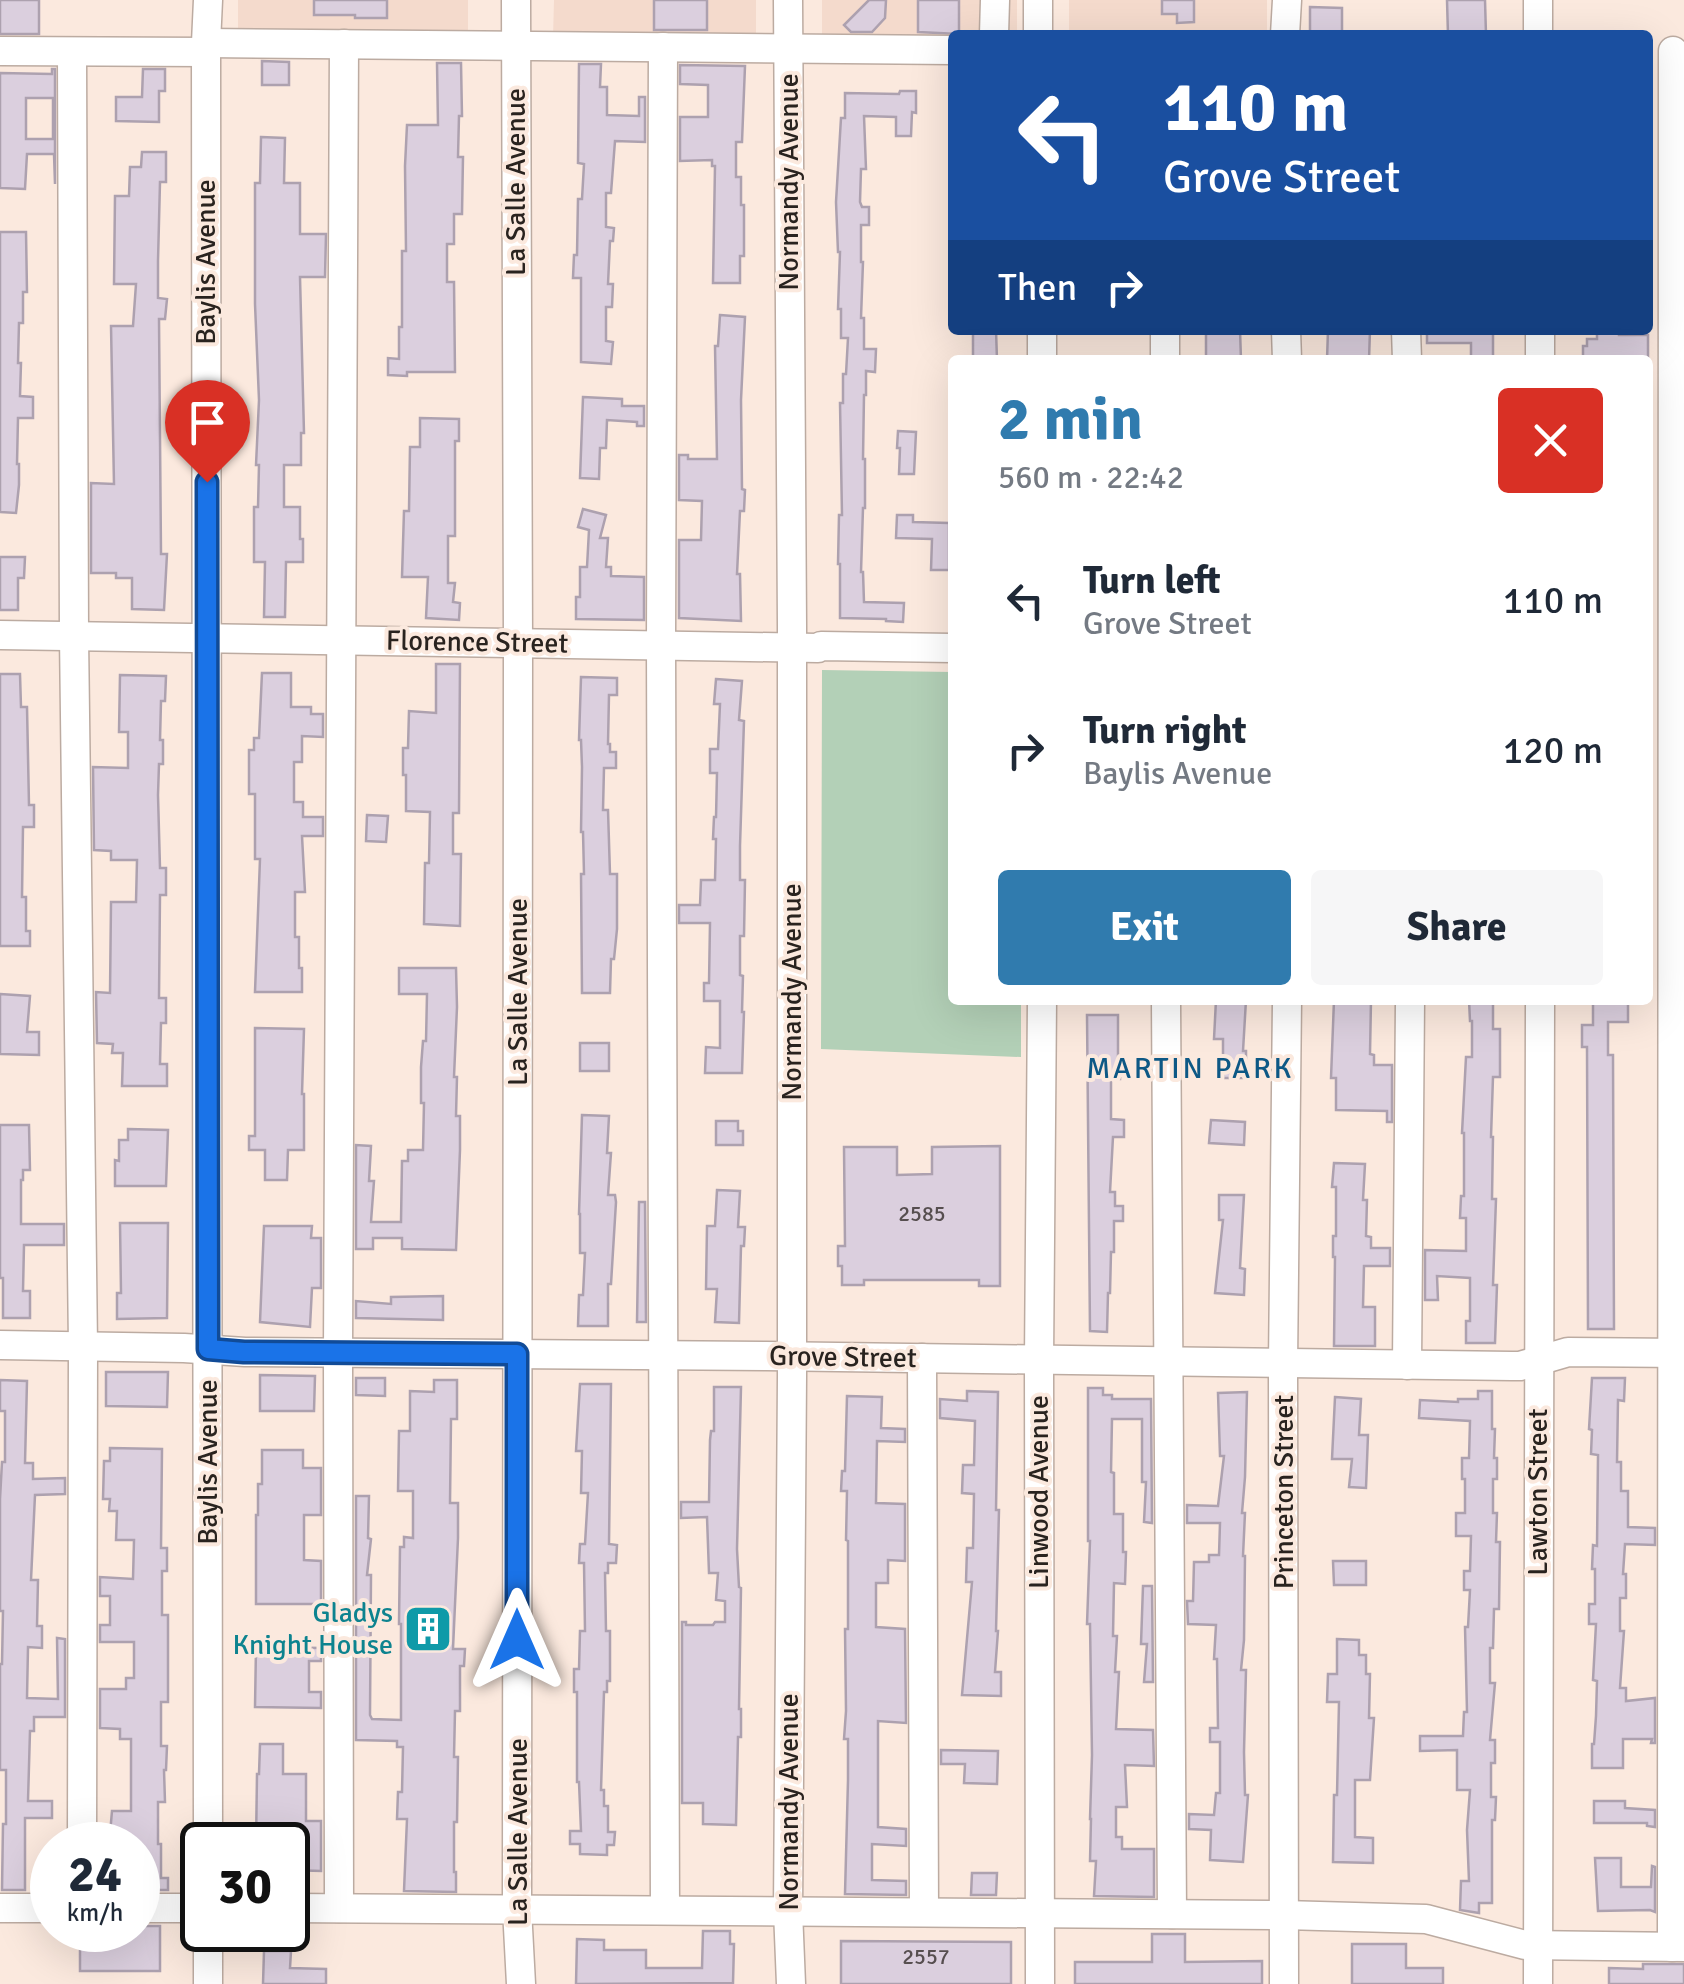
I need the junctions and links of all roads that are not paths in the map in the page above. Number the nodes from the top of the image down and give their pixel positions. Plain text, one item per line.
1 (208, 0) edge
2 (516, 0) edge
3 (788, 0) edge
4 (995, 0) edge
5 (1038, 0) edge
6 (1287, 0) edge
7 (1538, 0) edge
8 (994, 30) edge
9 (1038, 30) edge
10 (1284, 30) edge
11 (1538, 30) edge
12 (344, 44) junction
13 (516, 45) junction
14 (663, 47) junction
15 (206, 48) junction
16 (788, 48) junction
17 (948, 50) edge
18 (0, 51) edge
19 (1668, 51) edge
20 (72, 52) junction
21 (0, 634) edge
22 (74, 636) junction
23 (207, 638) junction
24 (340, 640) junction
25 (518, 643) junction
26 (662, 644) junction
27 (792, 647) junction
28 (948, 648) edge
29 (1668, 655) edge
30 (1042, 1005) edge
31 (1166, 1005) edge
32 (1286, 1005) edge
33 (1410, 1005) edge
34 (1540, 1005) edge
35 (0, 1345) edge
36 (84, 1346) junction
37 (208, 1349) junction
38 (338, 1352) junction
39 (1678, 1353) edge
40 (517, 1354) junction
41 (663, 1355) junction
42 (791, 1357) junction
43 (922, 1358) junction
44 (1039, 1360) junction
45 (1538, 1361) junction
46 (1168, 1362) junction
47 (1284, 1364) junction
48 (1407, 1365) junction
49 (82, 1822) edge
50 (208, 1822) edge
51 (0, 1908) edge
52 (30, 1908) edge
53 (310, 1908) edge
54 (339, 1908) junction
55 (517, 1908) junction
56 (664, 1910) junction
57 (788, 1911) junction
58 (924, 1912) junction
59 (1040, 1913) junction
60 (1172, 1914) junction
61 (1284, 1915) junction
62 (1538, 1945) junction
63 (1678, 1947) edge
64 (208, 1952) edge
65 (208, 1984) edge
66 (521, 1984) edge
67 (791, 1984) edge
68 (1040, 1984) edge
69 (1284, 1984) edge
70 (1538, 1984) edge

1 - 15 street, Baylis Avenue
2 - 13 street, La Salle Avenue
3 - 16 street, Normandy Avenue
4 - 8 street
5 - 9 street
6 - 10 street
7 - 11 street
12 - 13 street
12 - 15 street
12 - 24 street
13 - 14 street
13 - 25 street, La Salle Avenue
14 - 16 street
14 - 26 street
15 - 20 street
15 - 23 street, Baylis Avenue
16 - 17 street
16 - 27 street, Normandy Avenue
18 - 20 street
19 - 29 street
20 - 22 street
21 - 22 street, Florence Street
22 - 23 street, Florence Street
22 - 36 street
23 - 24 street, Florence Street
23 - 37 street, Baylis Avenue
24 - 25 street, Florence Street
24 - 38 street
25 - 26 street, Florence Street
25 - 40 street, La Salle Avenue
26 - 27 street, Florence Street
26 - 41 street
27 - 28 street, Florence Street
27 - 42 street, Normandy Avenue
29 - 39 street
30 - 44 street, Linwood Avenue
31 - 46 street
32 - 47 street, Princeton Street
33 - 48 street
34 - 45 street, Lawton Street
35 - 36 street, Grove Street
36 - 37 street, Grove Street
36 - 49 street
37 - 38 street, Grove Street
37 - 50 street, Baylis Avenue
38 - 40 street, Grove Street
38 - 54 street
39 - 45 street, Grove Street
39 - 63 street
40 - 41 street, Grove Street
40 - 55 street, La Salle Avenue
41 - 42 street, Grove Street
41 - 56 street
42 - 43 street, Grove Street
42 - 57 street, Normandy Avenue
43 - 44 street, Grove Street
43 - 58 street
44 - 46 street, Grove Street
44 - 59 street, Linwood Avenue
45 - 48 street, Grove Street
45 - 62 street, Lawton Street
46 - 47 street, Grove Street
46 - 60 street
47 - 48 street, Grove Street
47 - 61 street, Princeton Street
51 - 52 street
53 - 54 street
54 - 55 street
55 - 56 street
55 - 66 street, La Salle Avenue
56 - 57 street
57 - 58 street
57 - 67 street, Normandy Avenue
58 - 59 street
59 - 60 street
59 - 68 street, Linwood Avenue
60 - 61 street
61 - 62 street
61 - 69 street, Princeton Street
62 - 63 street
62 - 70 street, Lawton Street
64 - 65 street

